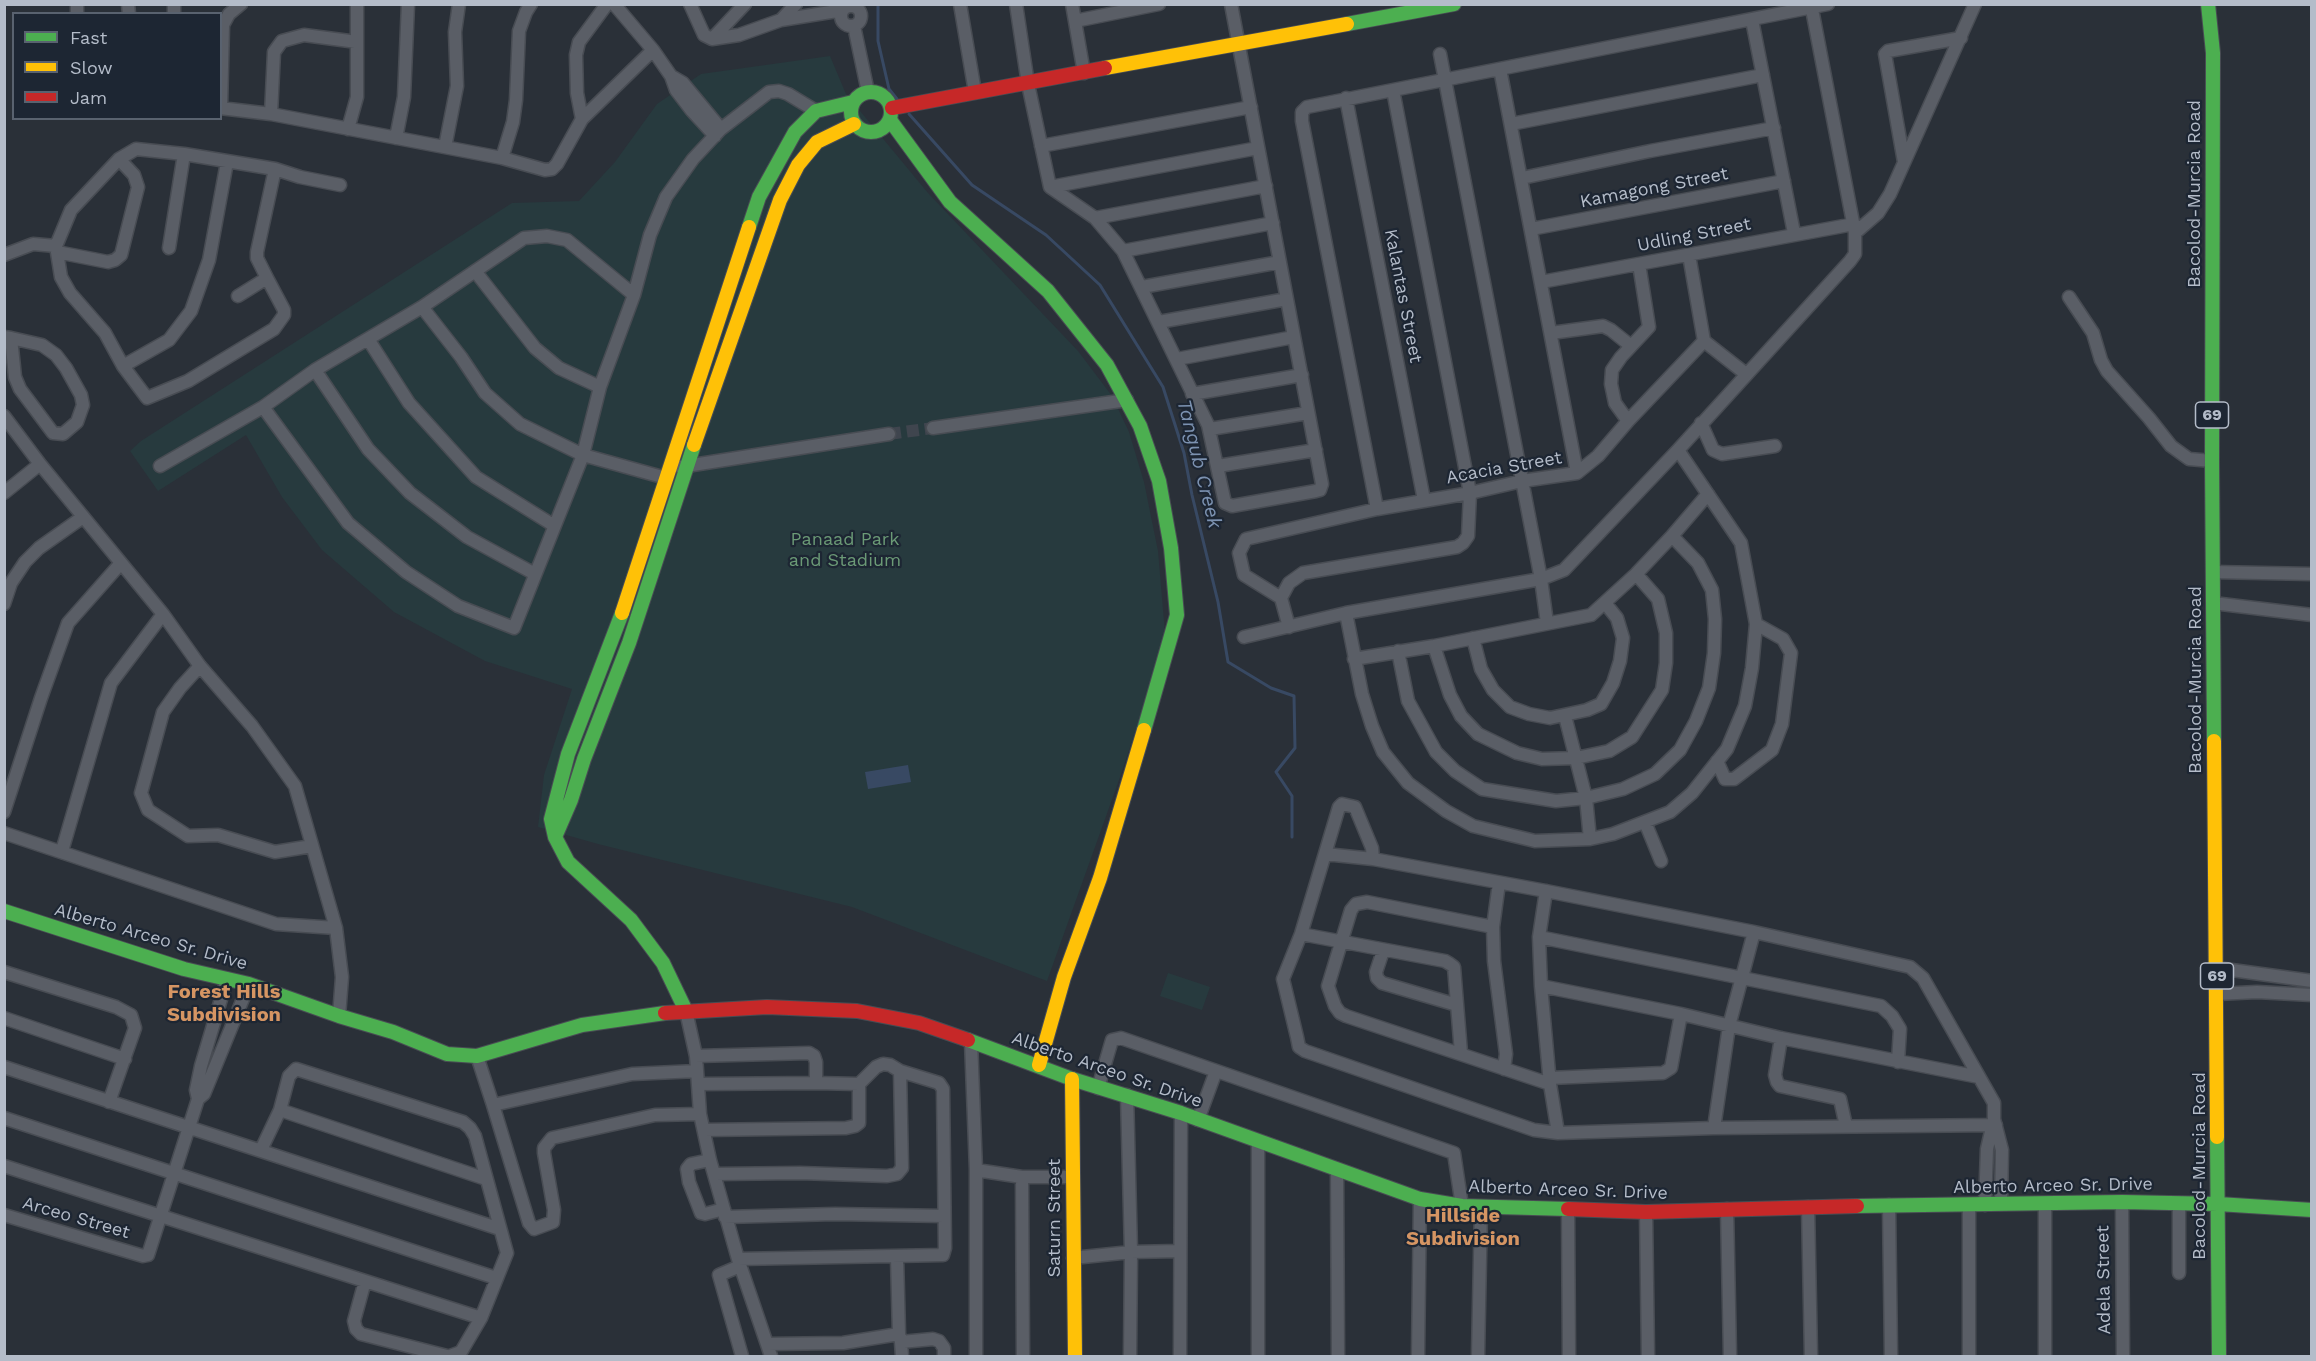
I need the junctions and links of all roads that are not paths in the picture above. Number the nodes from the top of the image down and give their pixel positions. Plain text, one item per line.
1 (242, 4) edge
2 (357, 4) edge
3 (408, 4) edge
4 (459, 4) edge
5 (531, 4) edge
6 (607, 4) edge
7 (614, 4) edge
8 (745, 4) edge
9 (796, 4) edge
10 (960, 4) edge
11 (1016, 4) edge
12 (1072, 4) edge
13 (1159, 4) edge
14 (1231, 4) edge
15 (1454, 4) edge
16 (1828, 4) edge
17 (1975, 4) edge
18 (2208, 4) edge
19 (690, 5) edge
20 (1811, 6) edge
21 (863, 8) edge
22 (843, 10) junction
23 (781, 20) junction
24 (1752, 20) junction
25 (1075, 21) junction
26 (854, 26) junction
27 (1961, 38) junction
28 (712, 39) junction
29 (357, 42) junction
30 (1239, 44) junction
31 (653, 50) junction
32 (1440, 54) dead end
33 (1500, 69) junction
34 (1084, 73) junction
35 (1763, 75) junction
36 (1446, 80) junction
37 (1028, 84) junction
38 (1393, 90) junction
39 (222, 92) edge
40 (868, 92) junction
41 (975, 92) junction
42 (1346, 98) junction
43 (853, 102) junction
44 (1251, 107) junction
45 (222, 108) edge
46 (816, 111) junction
47 (271, 114) junction
48 (891, 114) junction
49 (582, 119) junction
50 (854, 124) junction
51 (1511, 124) junction
52 (1774, 128) junction
53 (348, 129) junction
54 (718, 132) junction
55 (396, 138) junction
56 (1041, 146) junction
57 (444, 147) junction
58 (1258, 148) junction
59 (184, 154) junction
60 (502, 158) junction
61 (119, 159) junction
62 (227, 162) junction
63 (1904, 162) junction
64 (275, 170) junction
65 (1522, 178) junction
66 (1784, 181) junction
67 (340, 185) dead end
68 (1266, 186) junction
69 (1050, 187) junction
70 (1095, 218) junction
71 (1273, 223) junction
72 (1855, 228) junction
73 (1531, 230) junction
74 (1794, 233) junction
75 (169, 248) dead end
76 (57, 249) junction
77 (1123, 251) junction
78 (4, 255) edge
79 (1689, 255) junction
80 (1280, 262) junction
81 (1639, 264) junction
82 (475, 271) junction
83 (267, 278) junction
84 (1541, 282) junction
85 (1142, 287) junction
86 (634, 295) junction
87 (238, 296) dead end
88 (2069, 297) dead end
89 (1287, 299) junction
90 (422, 307) junction
91 (1159, 322) junction
92 (1551, 333) junction
93 (1294, 337) junction
94 (8, 338) edge
95 (368, 339) junction
96 (1704, 341) junction
97 (1631, 346) junction
98 (1177, 359) junction
99 (123, 366) junction
100 (315, 370) junction
101 (1746, 374) junction
102 (1302, 375) junction
103 (600, 387) junction
104 (1192, 394) junction
105 (1127, 400) junction
106 (263, 407) junction
107 (1308, 413) junction
108 (6, 421) edge
109 (1628, 422) junction
110 (1701, 423) junction
111 (933, 428) tunnel mouth
112 (1209, 429) junction
113 (889, 434) tunnel mouth
114 (1775, 446) dead end
115 (1316, 450) junction
116 (1678, 450) junction
117 (583, 455) junction
118 (2212, 460) junction
119 (40, 464) junction
120 (160, 466) dead end
121 (687, 466) junction
122 (1218, 466) junction
123 (668, 473) junction
124 (1577, 473) junction
125 (1522, 481) junction
126 (4, 493) edge
127 (1470, 493) junction
128 (1708, 494) junction
129 (1425, 500) junction
130 (1377, 509) junction
131 (83, 517) junction
132 (554, 525) junction
133 (1672, 536) junction
134 (121, 564) junction
135 (2213, 572) junction
136 (535, 574) junction
137 (1636, 574) junction
138 (2312, 574) edge
139 (1541, 579) junction
140 (1281, 598) junction
141 (1605, 603) junction
142 (2213, 603) junction
143 (4, 604) edge
144 (1346, 613) junction
145 (163, 615) junction
146 (2312, 615) edge
147 (1547, 623) junction
148 (1756, 624) junction
149 (1289, 627) junction
150 (1244, 637) dead end
151 (1473, 638) junction
152 (1434, 646) junction
153 (1398, 651) junction
154 (1354, 659) junction
155 (200, 666) junction
156 (1565, 716) junction
157 (1575, 759) junction
158 (1718, 761) junction
159 (1586, 798) junction
160 (4, 812) edge
161 (1645, 822) junction
162 (4, 833) edge
163 (555, 837) junction
164 (1590, 839) junction
165 (312, 846) junction
166 (62, 851) junction
167 (1325, 854) junction
168 (1373, 859) junction
169 (1661, 861) dead end
170 (1499, 883) junction
171 (1546, 891) junction
172 (4, 911) edge
173 (1493, 927) junction
174 (336, 928) junction
175 (1754, 932) junction
176 (1301, 934) junction
177 (1539, 937) junction
178 (1341, 941) junction
179 (1383, 951) junction
180 (2217, 968) junction
181 (4, 972) edge
182 (2259, 974) junction
183 (1743, 978) junction
184 (227, 979) junction
185 (2312, 981) edge
186 (249, 984) junction
187 (1541, 986) junction
188 (2257, 992) junction
189 (2217, 994) junction
190 (2312, 995) edge
191 (1457, 1005) junction
192 (686, 1011) junction
193 (218, 1013) junction
194 (1681, 1014) junction
195 (339, 1016) junction
196 (4, 1018) edge
197 (235, 1018) junction
198 (1729, 1026) junction
199 (1781, 1038) junction
200 (971, 1041) junction
201 (1461, 1053) junction
202 (477, 1056) junction
203 (696, 1056) junction
204 (125, 1059) junction
205 (1898, 1062) junction
206 (1039, 1065) junction
207 (201, 1066) junction
208 (4, 1067) edge
209 (1504, 1069) junction
210 (214, 1071) junction
211 (697, 1071) junction
212 (900, 1071) junction
213 (1216, 1071) junction
214 (1979, 1077) junction
215 (1072, 1079) junction
216 (1550, 1081) junction
217 (816, 1083) junction
218 (700, 1084) junction
219 (859, 1084) junction
220 (1098, 1088) junction
221 (1127, 1095) junction
222 (198, 1100) junction
223 (109, 1102) junction
224 (493, 1105) junction
225 (280, 1110) junction
226 (1181, 1113) junction
227 (700, 1114) junction
228 (4, 1118) edge
229 (1198, 1120) junction
230 (1994, 1123) junction
231 (1846, 1126) junction
232 (188, 1128) junction
233 (1714, 1128) junction
234 (704, 1130) junction
235 (1558, 1133) junction
236 (1258, 1141) junction
237 (261, 1149) junction
238 (710, 1160) junction
239 (4, 1166) edge
240 (1337, 1169) junction
241 (976, 1170) junction
242 (175, 1174) junction
243 (715, 1174) junction
244 (1022, 1177) junction
245 (1073, 1177) junction
246 (486, 1179) junction
247 (1420, 1199) junction
248 (2122, 1202) junction
249 (2179, 1203) junction
250 (2001, 1204) junction
251 (2044, 1204) junction
252 (2218, 1204) junction
253 (1889, 1205) junction
254 (1969, 1205) junction
255 (1985, 1205) junction
256 (1462, 1206) junction
257 (1481, 1207) junction
258 (1808, 1207) junction
259 (1568, 1209) junction
260 (1727, 1209) junction
261 (2312, 1210) edge
262 (1646, 1212) junction
263 (724, 1213) junction
264 (161, 1214) junction
265 (4, 1215) edge
266 (944, 1216) junction
267 (500, 1229) junction
268 (1179, 1251) junction
269 (1131, 1252) junction
270 (897, 1257) junction
271 (1073, 1258) junction
272 (739, 1263) junction
273 (2179, 1274) dead end
274 (496, 1278) junction
275 (365, 1281) junction
276 (481, 1318) junction
277 (900, 1338) junction
278 (767, 1344) junction
279 (449, 1356) edge
280 (742, 1356) edge
281 (771, 1356) edge
282 (902, 1356) edge
283 (944, 1356) edge
284 (976, 1356) edge
285 (1023, 1356) edge
286 (1075, 1356) edge
287 (1130, 1356) edge
288 (1180, 1356) edge
289 (1258, 1356) edge
290 (1338, 1356) edge
291 (1418, 1356) edge
292 (1478, 1356) edge
293 (1569, 1356) edge
294 (1648, 1356) edge
295 (1730, 1356) edge
296 (1811, 1356) edge
297 (1891, 1356) edge
298 (1969, 1356) edge
299 (2044, 1356) edge
300 (2123, 1356) edge
301 (2219, 1356) edge

1 - 39 street
2 - 29 street
3 - 55 street
4 - 57 street
5 - 60 street
6 - 49 street
7 - 31 street
8 - 28 street
9 - 23 street
10 - 41 street
11 - 37 street
12 - 25 street
13 - 25 street
14 - 30 street
15 - 30 street
16 - 20 street
17 - 27 street
18 - 118 street, Bacolod-Murcia Road / 69
19 - 28 street
20 - 24 street
20 - 72 street
21 - 22 street
21 - 26 street
22 - 23 street
22 - 26 street
23 - 28 street
24 - 33 street
24 - 35 street
25 - 34 street
26 - 40 street
27 - 63 street
27 - 63 street
29 - 47 street
29 - 53 street
30 - 34 street
30 - 44 street
31 - 49 street
31 - 54 street
32 - 36 street
33 - 36 street
33 - 51 street
34 - 37 street
35 - 51 street
35 - 52 street
36 - 38 street
36 - 125 street
37 - 41 street
37 - 56 street
38 - 42 street
38 - 127 street
40 - 43 street
40 - 48 street
41 - 48 street
42 - 129 street, Kalantas Street
42 - 130 street
43 - 46 street
43 - 50 street
44 - 56 street
44 - 58 street
45 - 47 street
46 - 54 street
46 - 123 street
47 - 53 street
48 - 50 street
48 - 105 street
49 - 60 street
50 - 121 street
51 - 65 street
52 - 65 street
52 - 66 street
53 - 55 street
54 - 86 street
55 - 57 street
56 - 69 street
57 - 60 street
58 - 68 street
58 - 69 street
59 - 61 street
59 - 62 street
59 - 75 street
61 - 76 street
61 - 76 street
62 - 64 street
62 - 99 street
63 - 72 street
64 - 67 street
64 - 83 street
65 - 73 street
66 - 73 street, Kamagong Street
66 - 74 street
68 - 70 street
68 - 71 street
69 - 70 street
70 - 77 street
71 - 77 street
71 - 80 street
72 - 74 street, Udling Street
72 - 101 street
73 - 84 street
74 - 79 street, Udling Street
76 - 78 street
76 - 99 street
77 - 85 street
79 - 81 street, Udling Street
79 - 96 street
80 - 85 street
80 - 89 street
81 - 84 street, Udling Street
81 - 97 street
82 - 86 street
82 - 90 street
82 - 103 street
83 - 87 street
83 - 99 street
84 - 92 street
85 - 91 street
86 - 103 street
88 - 118 street
89 - 91 street
89 - 93 street
90 - 95 street
90 - 117 street
91 - 98 street
92 - 97 street
92 - 124 street
93 - 98 street
93 - 102 street
94 - 94 street
95 - 100 street
95 - 132 street
96 - 101 street
96 - 109 street, Acacia Street
97 - 109 street
98 - 104 street
100 - 106 street
100 - 136 street
101 - 110 street
102 - 104 street
102 - 107 street
103 - 117 street
104 - 112 street
105 - 111 street
105 - 206 street
106 - 120 street
106 - 136 street
107 - 112 street
107 - 115 street
108 - 119 street
109 - 124 street, Acacia Street
110 - 114 street
110 - 116 street
112 - 122 street
113 - 121 street
115 - 122 street
115 - 122 street
116 - 128 street
116 - 139 street
117 - 123 street
117 - 132 street
118 - 135 street, Bacolod-Murcia Road / 69
119 - 126 street
119 - 131 street
121 - 123 street
121 - 163 street
123 - 163 street
124 - 125 street, Acacia Street
125 - 127 street, Acacia Street
125 - 139 street
127 - 129 street, Acacia Street
127 - 140 street
128 - 133 street
128 - 148 street
129 - 130 street, Acacia Street
130 - 140 street, Acacia Street
131 - 134 street
131 - 143 street
132 - 136 street
133 - 137 street
133 - 159 street
134 - 145 street
134 - 160 street
135 - 138 street
135 - 142 street, Bacolod-Murcia Road / 69
137 - 141 street
137 - 157 street
139 - 144 street
139 - 147 street
140 - 149 street
141 - 147 street
141 - 156 street
142 - 146 street
142 - 180 street, Bacolod-Murcia Road / 69
144 - 149 street
144 - 154 street
145 - 155 street
145 - 166 street
147 - 151 street
148 - 158 street
148 - 158 street
149 - 150 street
151 - 152 street
151 - 156 street
152 - 153 street
152 - 157 street
153 - 154 street
153 - 159 street
154 - 164 street
155 - 165 street
155 - 165 street
156 - 157 street
157 - 159 street
158 - 161 street
159 - 164 street
161 - 164 street
161 - 169 street
162 - 166 street
163 - 192 street
165 - 174 street
166 - 174 street
167 - 168 street
167 - 168 street
167 - 176 street
168 - 170 street
170 - 171 street
170 - 173 street
171 - 175 street
171 - 177 street
172 - 184 street, Alberto Arceo Sr. Drive
173 - 178 street
173 - 209 street
174 - 195 street
175 - 183 street
175 - 214 street
176 - 178 street
176 - 235 street
177 - 183 street
177 - 187 street
178 - 179 street
178 - 201 street
179 - 191 street
179 - 191 street
180 - 182 street
180 - 189 street, Bacolod-Murcia Road / 69
181 - 204 street
182 - 185 street
182 - 188 street
183 - 198 street
183 - 205 street
184 - 186 street, Alberto Arceo Sr. Drive
184 - 193 street
186 - 195 street, Alberto Arceo Sr. Drive
186 - 197 street
187 - 194 street
187 - 216 street
188 - 189 street
188 - 190 street
189 - 252 street, Bacolod-Murcia Road / 69
191 - 201 street
192 - 200 street, Alberto Arceo Sr. Drive
192 - 202 street, Alberto Arceo Sr. Drive
192 - 203 street
193 - 197 street
193 - 207 street
194 - 198 street
194 - 216 street
195 - 202 street, Alberto Arceo Sr. Drive
196 - 204 street
197 - 210 street
198 - 199 street
198 - 233 street
199 - 205 street
199 - 231 street
200 - 206 street, Alberto Arceo Sr. Drive
200 - 241 street
201 - 209 street
202 - 224 street
203 - 211 street
203 - 217 street
204 - 223 street
205 - 214 street
206 - 215 street, Alberto Arceo Sr. Drive
207 - 210 street
207 - 222 street
208 - 223 street
209 - 216 street
210 - 222 street
211 - 218 street
211 - 224 street
212 - 219 street
212 - 243 street
212 - 266 street
213 - 220 street
213 - 229 street
213 - 256 street
214 - 230 street
215 - 220 street, Alberto Arceo Sr. Drive
215 - 245 street, Saturn Street
216 - 235 street
217 - 218 street
217 - 219 street
218 - 227 street
219 - 234 street
220 - 221 street, Alberto Arceo Sr. Drive
221 - 226 street, Alberto Arceo Sr. Drive
221 - 269 street
222 - 232 street, Arceo Street
223 - 232 street
224 - 227 street
225 - 237 street
225 - 246 street
225 - 246 street
226 - 229 street, Alberto Arceo Sr. Drive
226 - 268 street
227 - 234 street
228 - 242 street
229 - 236 street, Alberto Arceo Sr. Drive
230 - 231 street
230 - 250 street
230 - 255 street
231 - 233 street
232 - 237 street
232 - 242 street, Arceo Street
233 - 235 street
234 - 238 street
236 - 240 street, Alberto Arceo Sr. Drive
236 - 289 street
237 - 267 street
238 - 243 street
238 - 263 street
239 - 264 street
240 - 247 street, Alberto Arceo Sr. Drive
240 - 290 street
241 - 244 street
241 - 284 street
242 - 264 street, Arceo Street
242 - 274 street
243 - 263 street
244 - 245 street
244 - 285 street
245 - 271 street, Saturn Street
246 - 267 street
247 - 256 street, Alberto Arceo Sr. Drive
247 - 291 street
248 - 249 street, Alberto Arceo Sr. Drive
248 - 251 street, Alberto Arceo Sr. Drive
248 - 300 street, Adela Street
249 - 252 street, Alberto Arceo Sr. Drive
249 - 273 street
250 - 251 street, Alberto Arceo Sr. Drive
250 - 255 street, Alberto Arceo Sr. Drive
251 - 299 street
252 - 261 street, Alberto Arceo Sr. Drive
252 - 301 street, Bacolod-Murcia Road / 69
253 - 254 street, Alberto Arceo Sr. Drive
253 - 258 street, Alberto Arceo Sr. Drive
253 - 297 street
254 - 255 street, Alberto Arceo Sr. Drive
254 - 298 street
256 - 257 street, Alberto Arceo Sr. Drive
257 - 259 street, Alberto Arceo Sr. Drive
257 - 292 street
258 - 260 street, Alberto Arceo Sr. Drive
258 - 296 street
259 - 262 street, Alberto Arceo Sr. Drive
259 - 293 street
260 - 262 street, Alberto Arceo Sr. Drive
260 - 295 street
262 - 294 street
263 - 266 street
263 - 272 street
264 - 265 street, Arceo Street
264 - 275 street
266 - 270 street
267 - 274 street
268 - 269 street
268 - 288 street
269 - 271 street
269 - 287 street
270 - 272 street
270 - 277 street
271 - 286 street, Saturn Street
272 - 278 street
272 - 280 street
274 - 276 street
275 - 276 street
275 - 279 street
276 - 279 street
277 - 278 street
277 - 282 street
277 - 283 street
278 - 281 street

